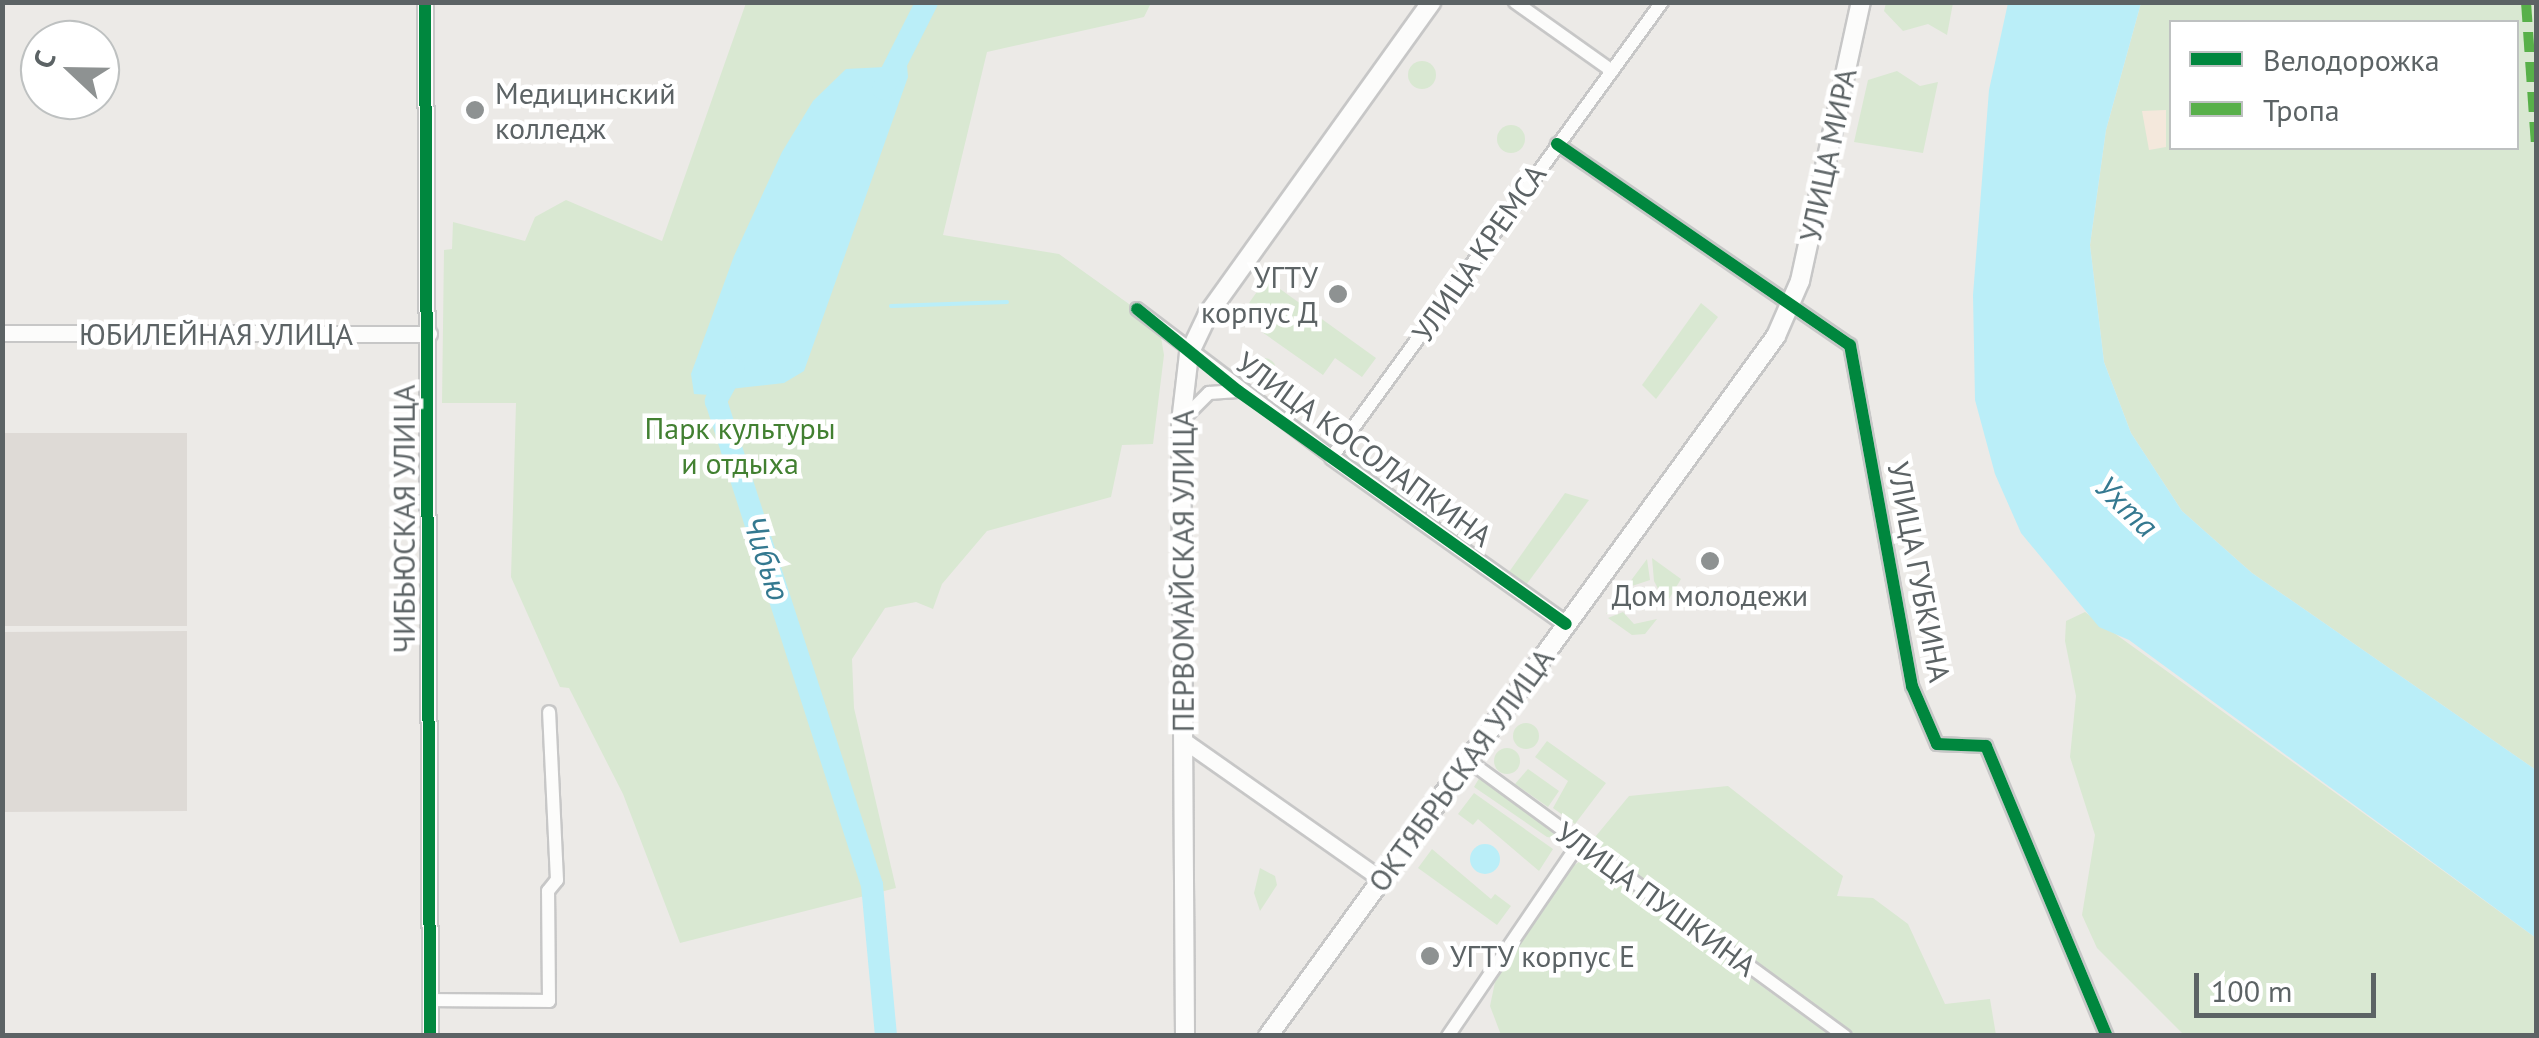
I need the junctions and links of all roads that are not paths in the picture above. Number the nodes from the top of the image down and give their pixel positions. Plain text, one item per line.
1 (425, 2) edge
2 (1431, 2) edge
3 (1515, 2) edge
4 (1662, 2) edge
5 (1861, 2) edge
6 (1612, 70) junction
7 (1556, 144) junction
8 (1792, 308) junction
9 (1137, 309) dead end
10 (2, 334) edge
11 (429, 334) junction
12 (1189, 354) junction
13 (1238, 391) junction
14 (1181, 422) junction
15 (1332, 457) junction
16 (1566, 624) junction
17 (549, 712) dead end
18 (1183, 740) junction
19 (1468, 761) junction
20 (1579, 843) junction
21 (1381, 880) junction
22 (430, 1000) junction
23 (430, 1036) edge
24 (1185, 1036) edge
25 (1268, 1036) edge
26 (1448, 1036) edge
27 (1845, 1036) edge
28 (2107, 1036) edge

1 - 11 street, ЧИБЬЮСКАЯ УЛИЦА
2 - 12 main road, ПЕРВОМАЙСКАЯ УЛИЦА
3 - 6 street
4 - 6 street, УЛИЦА КРЕМСА
5 - 8 main road, УЛИЦА МИРА
6 - 7 street, УЛИЦА КРЕМСА
7 - 8 street
7 - 15 street, УЛИЦА КРЕМСА
8 - 16 main road, ОКТЯБРЬСКАЯ УЛИЦА
8 - 28 street, УЛИЦА ГУБКИНА
9 - 12 street, УЛИЦА КОСОЛАПКИНА
10 - 11 street, ЮБИЛЕЙНАЯ УЛИЦА
11 - 22 street, ЧИБЬЮСКАЯ УЛИЦА
12 - 13 street, УЛИЦА КОСОЛАПКИНА
12 - 14 main road, ПЕРВОМАЙСКАЯ УЛИЦА
13 - 14 street, УЛИЦА КОСОЛАПКИНА
13 - 15 street, УЛИЦА КОСОЛАПКИНА
14 - 18 main road, ПЕРВОМАЙСКАЯ УЛИЦА
15 - 16 street, УЛИЦА КОСОЛАПКИНА
16 - 19 main road, ОКТЯБРЬСКАЯ УЛИЦА
17 - 22 street
18 - 21 street
18 - 24 main road, ПЕРВОМАЙСКАЯ УЛИЦА
19 - 20 street, УЛИЦА ПУШКИНА
19 - 21 main road, ОКТЯБРЬСКАЯ УЛИЦА
20 - 26 street
20 - 27 street, УЛИЦА ПУШКИНА
21 - 25 main road, ОКТЯБРЬСКАЯ УЛИЦА
22 - 23 street, ЧИБЬЮСКАЯ УЛИЦА

